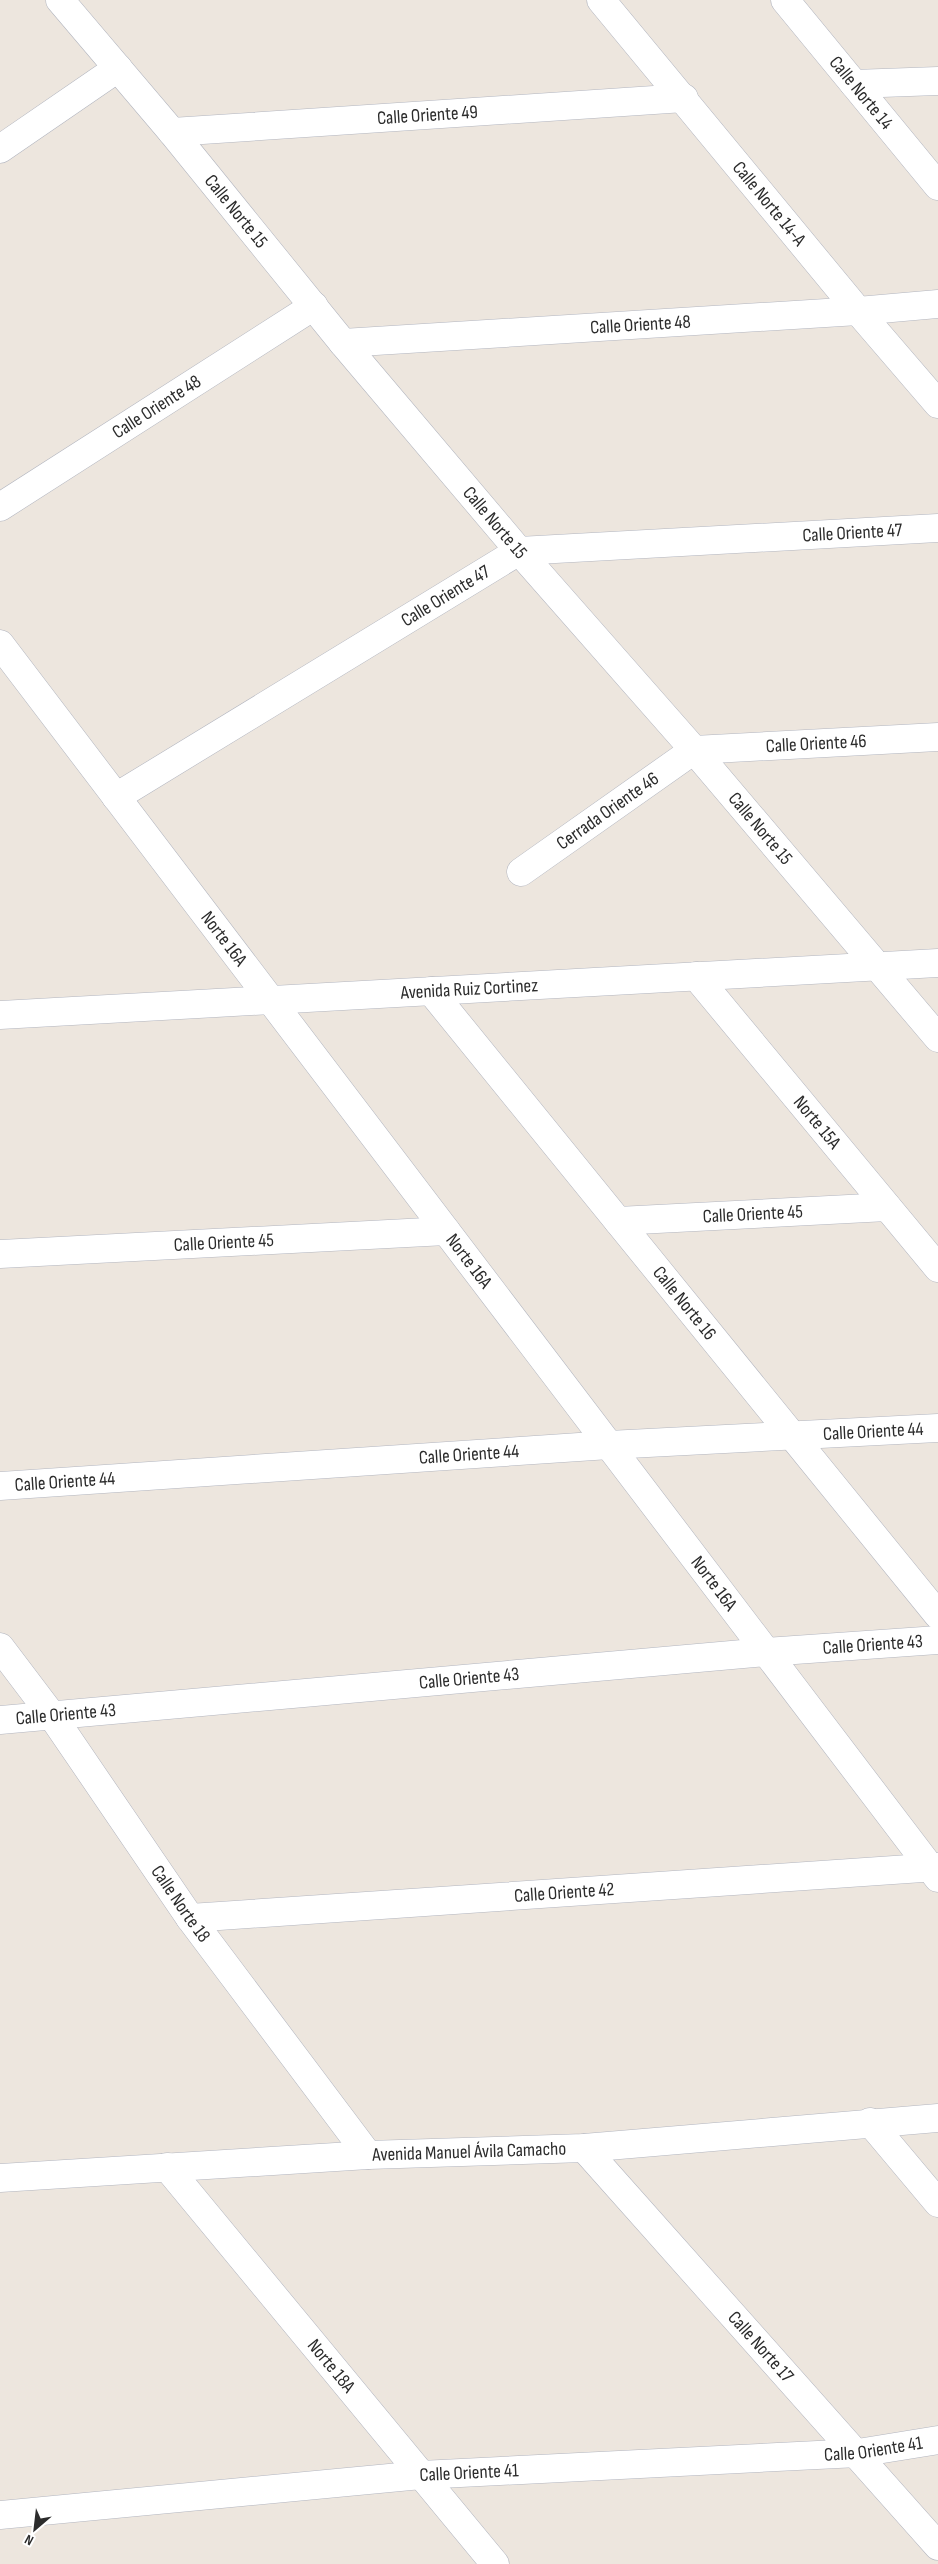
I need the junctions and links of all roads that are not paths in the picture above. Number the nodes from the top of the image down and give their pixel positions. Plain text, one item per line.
1 (60, 0) edge
2 (601, 0) edge
3 (784, 0) edge
4 (118, 68) junction
5 (938, 82) edge
6 (854, 84) junction
7 (684, 98) junction
8 (172, 132) junction
9 (0, 149) edge
10 (938, 186) edge
11 (938, 304) edge
12 (314, 306) junction
13 (858, 311) junction
14 (343, 343) junction
15 (938, 404) edge
16 (0, 507) edge
17 (938, 528) edge
18 (519, 551) junction
19 (0, 644) edge
20 (938, 737) edge
21 (694, 750) junction
22 (116, 797) junction
23 (520, 872) dead end
24 (938, 963) edge
25 (877, 966) junction
26 (696, 976) junction
27 (431, 991) junction
28 (271, 1000) junction
29 (0, 1015) edge
30 (938, 1038) edge
31 (887, 1207) junction
32 (618, 1222) junction
33 (446, 1231) junction
34 (0, 1254) edge
35 (938, 1268) edge
36 (938, 1428) edge
37 (792, 1435) junction
38 (609, 1445) junction
39 (0, 1486) edge
40 (938, 1615) edge
41 (938, 1640) edge
42 (0, 1647) edge
43 (766, 1652) junction
44 (53, 1717) junction
45 (0, 1720) edge
46 (935, 1871) edge
47 (190, 1918) junction
48 (938, 2118) edge
49 (870, 2122) junction
50 (584, 2148) junction
51 (368, 2155) junction
52 (167, 2167) junction
53 (0, 2178) edge
54 (938, 2203) edge
55 (938, 2440) edge
56 (858, 2453) junction
57 (421, 2475) junction
58 (0, 2515) edge
59 (938, 2546) edge
60 (495, 2564) edge

1 - 4 street, Calle Norte 15
2 - 7 street, Calle Norte 14-A
3 - 6 street, Calle Norte 14
4 - 8 street, Calle Norte 15
4 - 9 street
5 - 6 street
6 - 10 street, Calle Norte 14
7 - 8 street, Calle Oriente 49
7 - 13 street, Calle Norte 14-A
8 - 12 street, Calle Norte 15
11 - 13 street, Calle Oriente 48
12 - 14 street, Calle Norte 15
12 - 16 street, Calle Oriente 48
13 - 14 street, Calle Oriente 48
13 - 15 street, Calle Norte 14-A
14 - 18 street, Calle Norte 15
17 - 18 street, Calle Oriente 47
18 - 21 street, Calle Norte 15
18 - 22 street, Calle Oriente 47
19 - 22 street, Norte 16A
20 - 21 street, Calle Oriente 46
21 - 23 street, Cerrada Oriente 46
21 - 25 street, Calle Norte 15
22 - 28 street, Norte 16A
24 - 25 street, Avenida Ruiz Cortinez
25 - 26 street, Avenida Ruiz Cortinez
25 - 30 street, Calle Norte 15
26 - 27 street, Avenida Ruiz Cortinez
26 - 31 street, Norte 15A
27 - 28 street, Avenida Ruiz Cortinez
27 - 32 street, Calle Norte 16
28 - 29 street, Avenida Ruiz Cortinez
28 - 33 street, Norte 16A
31 - 32 street, Calle Oriente 45
31 - 35 street, Norte 15A
32 - 37 street, Calle Norte 16
33 - 34 street, Calle Oriente 45
33 - 38 street, Norte 16A
36 - 37 street, Calle Oriente 44
37 - 38 street, Calle Oriente 44
37 - 40 street, Calle Norte 16
38 - 39 street, Calle Oriente 44
38 - 43 street, Norte 16A
41 - 43 street, Calle Oriente 43
42 - 44 street, Calle Norte 18
43 - 44 street, Calle Oriente 43
43 - 46 street, Norte 16A
44 - 45 street, Calle Oriente 43
44 - 47 street, Calle Norte 18
46 - 47 street, Calle Oriente 42
47 - 51 street, Calle Norte 18
48 - 49 street, Avenida Manuel Ávila Camacho
49 - 50 street, Avenida Manuel Ávila Camacho
49 - 54 street
50 - 51 street, Avenida Manuel Ávila Camacho
50 - 56 street, Calle Norte 17
51 - 52 street, Avenida Manuel Ávila Camacho
52 - 53 street, Avenida Manuel Ávila Camacho
52 - 57 street, Norte 18A
55 - 56 street, Calle Oriente 41
56 - 57 street, Calle Oriente 41
56 - 59 street, Calle Norte 17
57 - 58 street, Calle Oriente 41
57 - 60 street, Norte 18A

